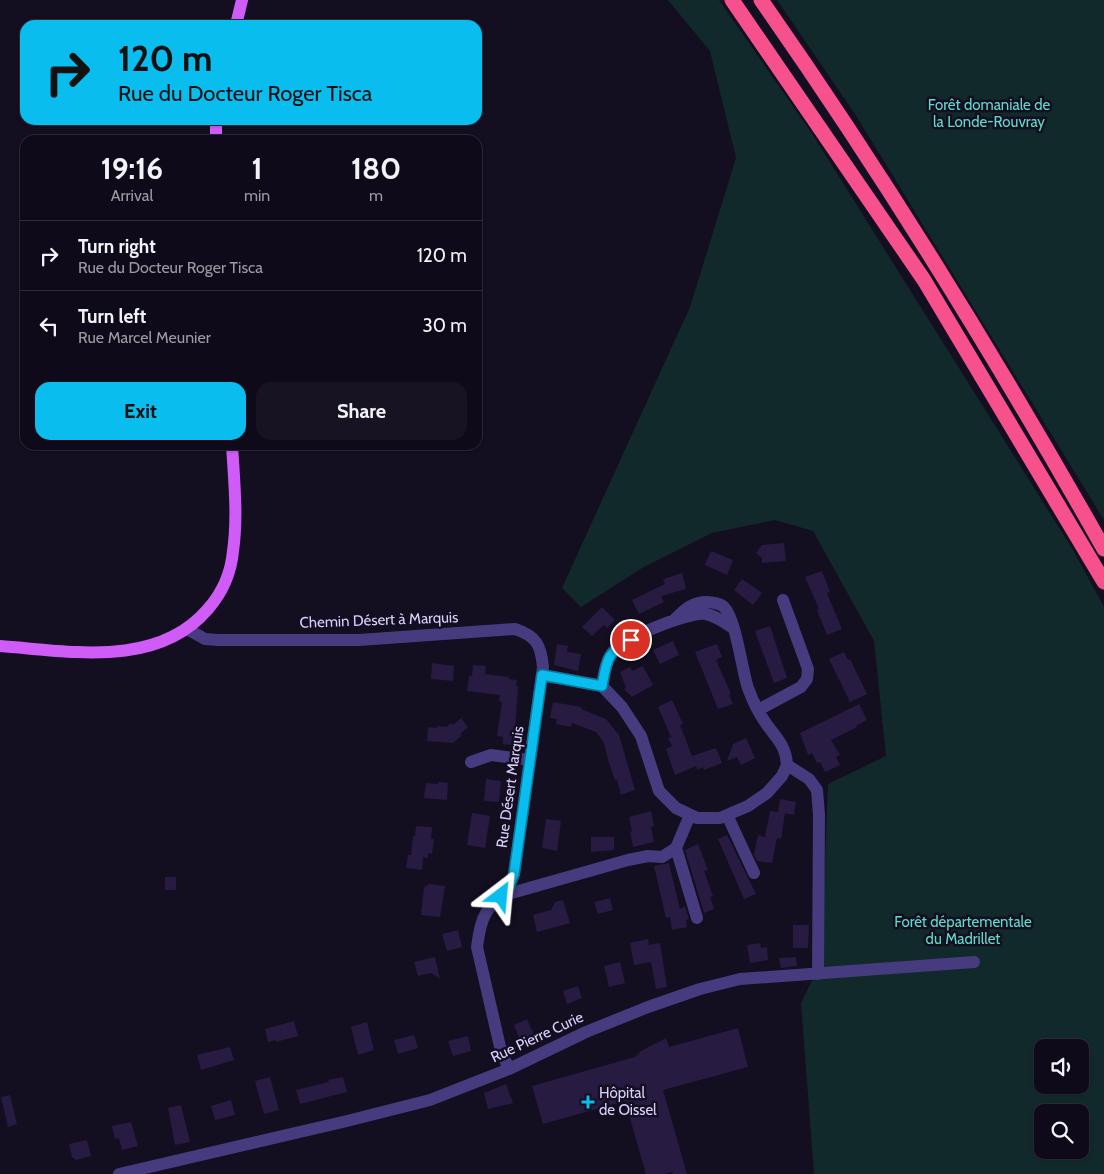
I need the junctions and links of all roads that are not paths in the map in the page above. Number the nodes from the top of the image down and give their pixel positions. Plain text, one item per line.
1 (242, 0) edge
2 (732, 0) edge
3 (761, 0) edge
4 (237, 20) edge
5 (232, 450) edge
6 (1104, 549) edge
7 (1104, 582) edge
8 (783, 600) dead end
9 (187, 629) junction
10 (0, 646) edge
11 (542, 675) junction
12 (602, 686) junction
13 (758, 710) junction
14 (530, 760) junction
15 (471, 762) dead end
16 (788, 765) junction
17 (690, 815) junction
18 (727, 815) junction
19 (676, 848) junction
20 (754, 873) dead end
21 (501, 896) junction
22 (697, 918) dead end
23 (974, 962) dead end
24 (818, 974) junction
25 (509, 1069) junction
26 (119, 1174) edge

1 - 4 main road
2 - 7 highway
3 - 6 highway
5 - 9 main road
8 - 13 street
9 - 10 main road
9 - 11 street, Chemin Désert à Marquis
11 - 12 street
11 - 14 street, Rue Désert Marquis
12 - 13 street
12 - 17 street
13 - 16 street
14 - 15 street
14 - 21 street, Rue Désert Marquis
16 - 18 street
16 - 24 street
17 - 18 street
17 - 19 street
18 - 20 street
19 - 21 street
19 - 22 street
21 - 25 street, Rue Désert Marquis
23 - 24 street, Rue Pierre Curie
24 - 25 street, Rue Pierre Curie
25 - 26 street, Rue Pierre Curie

